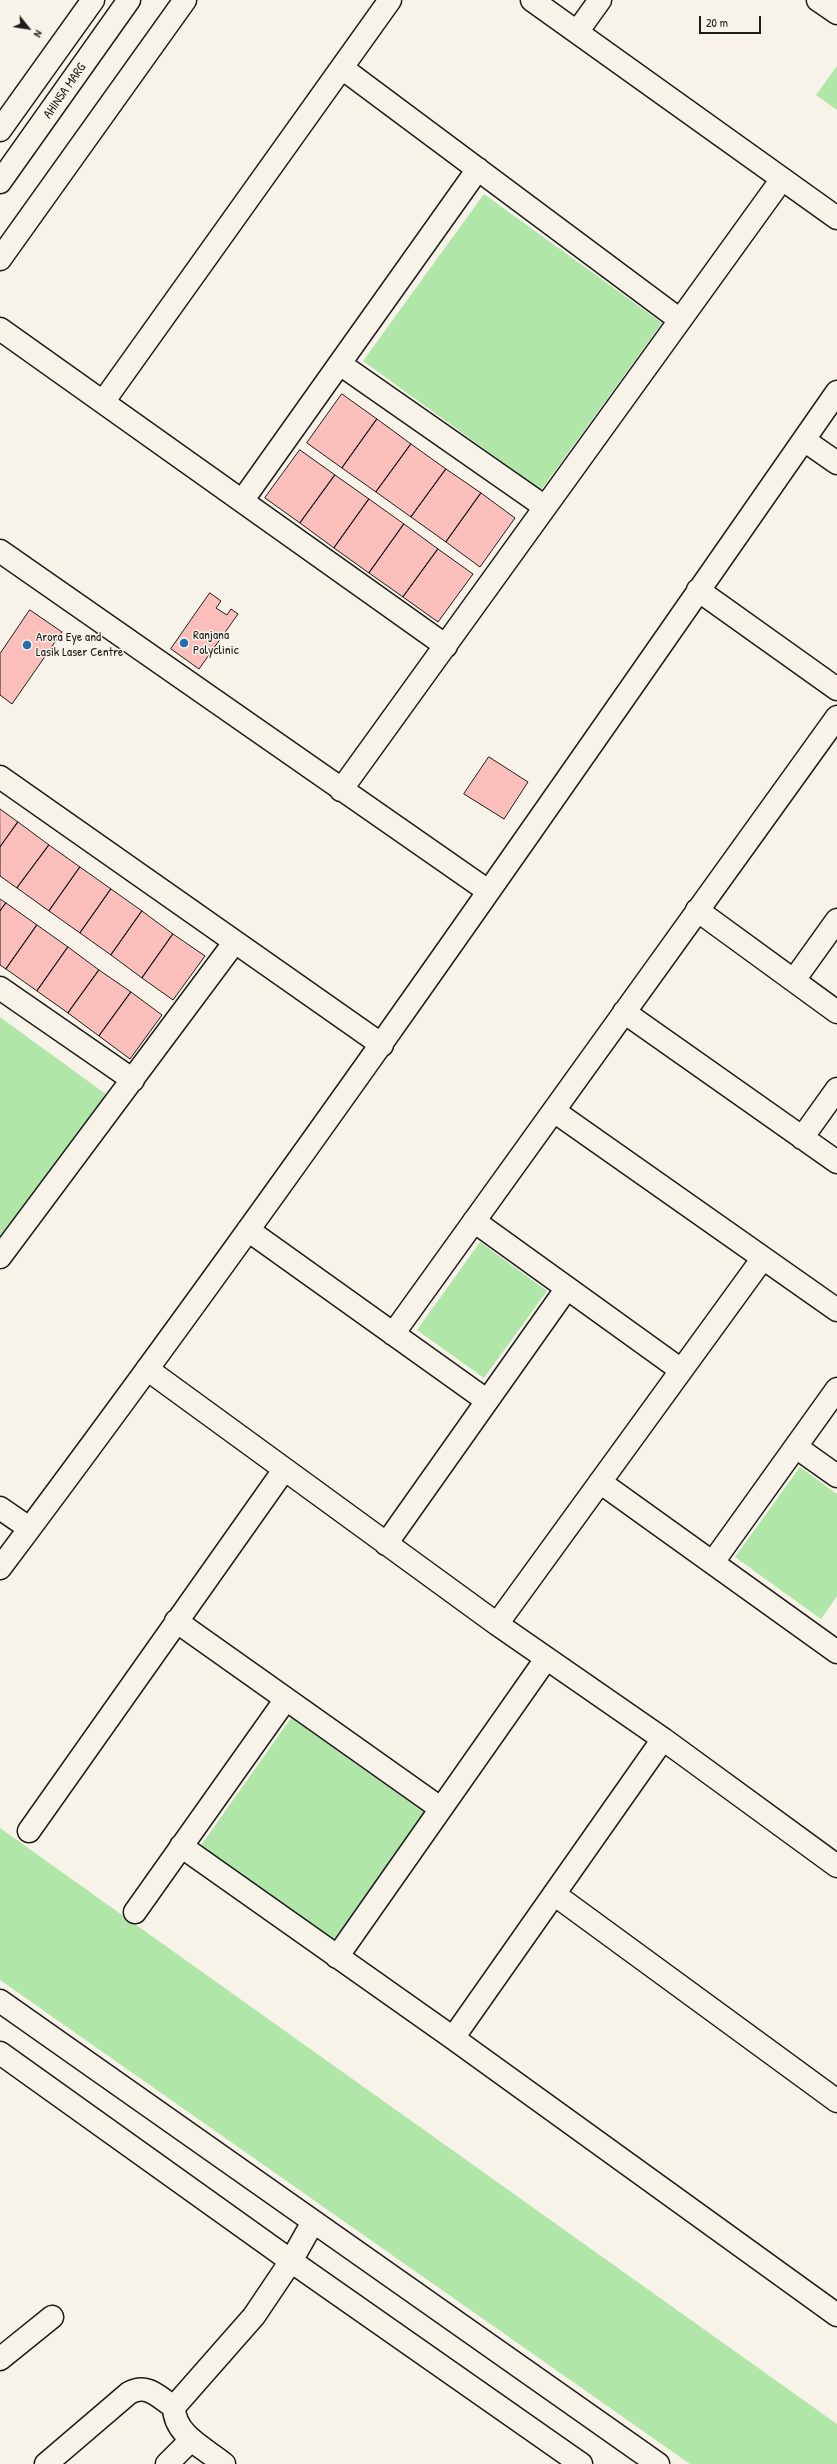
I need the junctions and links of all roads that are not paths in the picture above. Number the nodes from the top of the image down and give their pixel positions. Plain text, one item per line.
1 (93, 0) edge
2 (129, 0) edge
3 (185, 0) edge
4 (390, 0) edge
5 (532, 0) edge
6 (600, 0) edge
7 (818, 0) edge
8 (837, 13) edge
9 (577, 32) junction
10 (342, 68) junction
11 (0, 130) edge
12 (478, 169) junction
13 (782, 179) junction
14 (0, 182) edge
15 (837, 218) edge
16 (0, 259) edge
17 (680, 320) junction
18 (0, 329) edge
19 (340, 364) junction
20 (837, 392) edge
21 (103, 402) junction
22 (804, 440) junction
23 (837, 463) edge
24 (242, 501) junction
25 (545, 507) junction
26 (0, 551) edge
27 (698, 590) junction
28 (446, 646) junction
29 (837, 689) edge
30 (837, 717) edge
31 (0, 777) edge
32 (340, 790) junction
33 (488, 891) junction
34 (697, 910) junction
35 (837, 920) edge
36 (234, 943) junction
37 (794, 980) junction
38 (0, 988) edge
39 (624, 1012) junction
40 (837, 1012) edge
41 (382, 1045) junction
42 (133, 1080) junction
43 (837, 1089) edge
44 (554, 1111) junction
45 (802, 1138) junction
46 (837, 1162) edge
47 (474, 1221) junction
48 (248, 1230) junction
49 (0, 1257) edge
50 (763, 1258) junction
51 (567, 1288) junction
52 (837, 1310) edge
53 (393, 1334) junction
54 (147, 1369) junction
55 (681, 1370) junction
56 (837, 1389) edge
57 (486, 1400) junction
58 (796, 1447) junction
59 (284, 1470) junction
60 (837, 1476) edge
61 (600, 1482) junction
62 (0, 1508) edge
63 (29, 1528) junction
64 (386, 1544) junction
65 (713, 1562) junction
66 (0, 1568) edge
67 (176, 1621) junction
68 (496, 1624) junction
69 (837, 1652) edge
70 (546, 1659) junction
71 (286, 1699) junction
72 (663, 1739) junction
73 (440, 1808) junction
74 (29, 1831) dead end
75 (181, 1846) junction
76 (833, 1856) edge
77 (554, 1894) junction
78 (135, 1912) dead end
79 (337, 1957) junction
80 (0, 2001) edge
81 (453, 2038) junction
82 (0, 2053) edge
83 (837, 2102) edge
84 (313, 2222) junction
85 (291, 2262) junction
86 (837, 2315) edge
87 (52, 2317) dead end
88 (0, 2359) edge
89 (174, 2407) junction
90 (191, 2440) junction
91 (46, 2464) edge
92 (167, 2464) edge
93 (224, 2464) edge
94 (581, 2464) edge
95 (658, 2464) edge

1 - 11 street
2 - 14 street, AHINSA MARG
3 - 16 street
4 - 10 street
5 - 9 street
6 - 9 street
7 - 8 street
9 - 13 street
10 - 12 street
10 - 21 street
12 - 17 street
12 - 19 street
13 - 15 street
13 - 17 street
17 - 25 street
18 - 21 street
19 - 24 street
19 - 25 street
20 - 22 street
21 - 24 street
22 - 23 street
22 - 27 street
24 - 28 street
25 - 28 street
26 - 32 street
27 - 29 street
27 - 33 street
28 - 32 street
30 - 34 street
31 - 36 street
32 - 33 street
33 - 41 street
34 - 37 street
34 - 39 street
35 - 37 street
36 - 41 street
36 - 42 street
37 - 40 street
38 - 42 street
39 - 44 street
39 - 45 street
41 - 48 street
42 - 49 street
43 - 45 street
44 - 47 street
44 - 50 street
45 - 46 street
47 - 51 street
47 - 53 street
48 - 53 street
48 - 54 street
50 - 52 street
50 - 55 street
51 - 55 street
51 - 57 street
53 - 57 street
54 - 59 street
54 - 63 street
55 - 61 street
56 - 58 street
57 - 64 street
58 - 60 street
58 - 65 street
59 - 64 street
59 - 67 street
61 - 65 street
61 - 68 street
62 - 63 street
63 - 66 street
64 - 68 street
65 - 69 street
67 - 71 street
67 - 74 street
68 - 70 street
70 - 72 street
70 - 73 street
71 - 73 street
71 - 75 street
72 - 76 street
72 - 77 street
73 - 79 street
75 - 78 street
75 - 79 street
77 - 81 street
77 - 83 street
79 - 81 street
80 - 84 street
81 - 86 street
82 - 85 street
84 - 85 street
84 - 95 street
85 - 89 street
85 - 94 street
87 - 88 street
89 - 90 street
89 - 91 street
90 - 92 street
90 - 93 street

